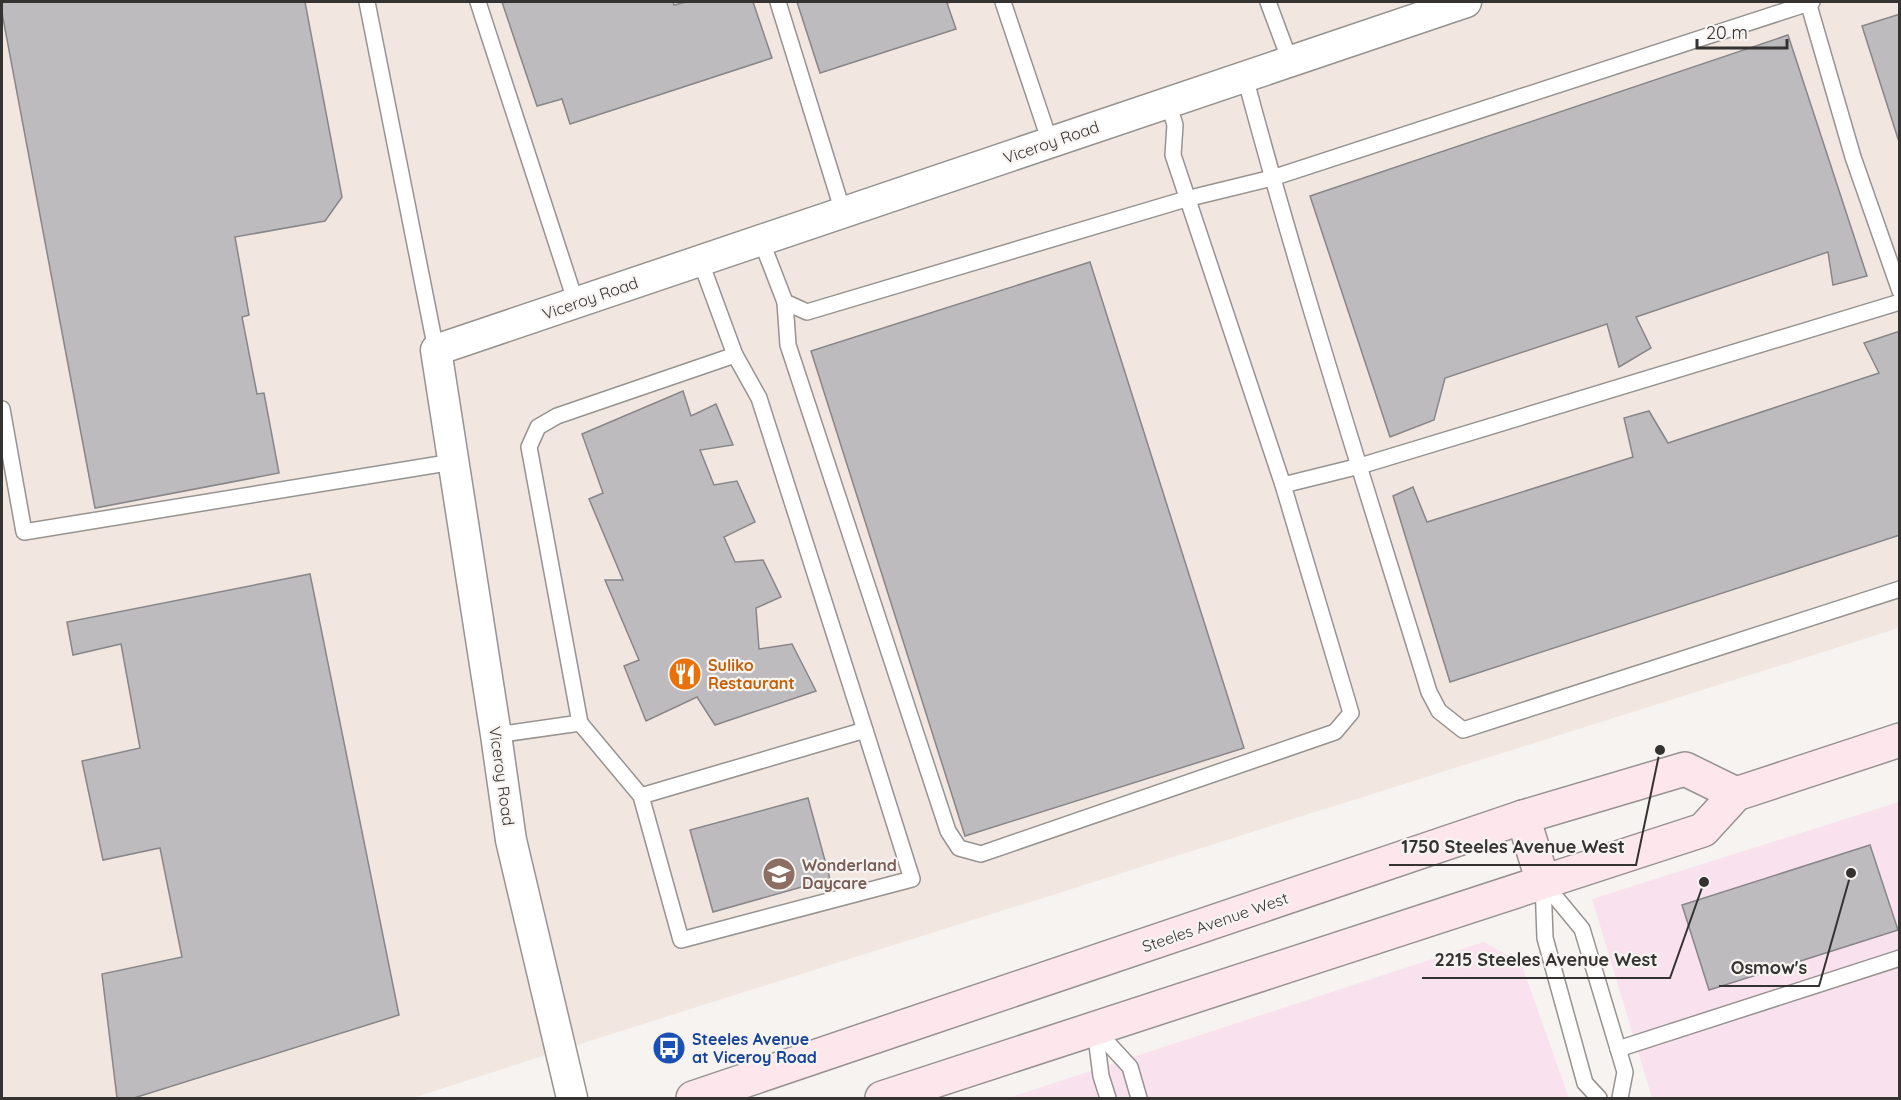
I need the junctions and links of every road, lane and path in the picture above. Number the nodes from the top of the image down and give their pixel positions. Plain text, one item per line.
1 (367, 2) edge
2 (478, 2) edge
3 (778, 2) edge
4 (1003, 2) edge
5 (1268, 2) edge
6 (1466, 2) edge
7 (1810, 2) edge
8 (1290, 61) junction
9 (1245, 77) junction
10 (1168, 102) junction
11 (1050, 142) junction
12 (1272, 178) junction
13 (1186, 199) junction
14 (843, 212) junction
15 (761, 240) junction
16 (700, 260) junction
17 (1899, 291) edge
18 (784, 302) junction
19 (1899, 302) edge
20 (576, 303) junction
21 (436, 350) junction
22 (735, 356) junction
23 (2, 409) edge
24 (453, 462) junction
25 (1360, 466) junction
26 (1283, 486) junction
27 (1899, 589) edge
28 (580, 723) junction
29 (865, 729) junction
30 (496, 735) junction
31 (1899, 740) edge
32 (1736, 794) junction
33 (641, 796) junction
34 (1523, 817) junction
35 (1543, 882) junction
36 (1899, 958) edge
37 (1095, 1029) junction
38 (1618, 1049) junction
39 (573, 1098) edge
40 (693, 1098) edge
41 (882, 1098) edge
42 (1108, 1098) edge
43 (1139, 1098) edge
44 (1599, 1098) edge
45 (1620, 1098) edge

1 - 21 lane
2 - 20 lane
3 - 14 lane
4 - 11 lane
5 - 8 lane
6 - 8 street, Viceroy Road
7 - 12 lane
7 - 17 lane
8 - 9 street, Viceroy Road
9 - 10 street, Viceroy Road
9 - 12 lane
10 - 11 street, Viceroy Road
10 - 13 lane
11 - 14 street, Viceroy Road
12 - 13 lane
12 - 25 lane
13 - 18 lane
13 - 26 lane
14 - 15 street, Viceroy Road
15 - 16 street, Viceroy Road
15 - 18 lane
16 - 20 street, Viceroy Road
16 - 22 lane
18 - 26 lane
19 - 25 lane
20 - 21 street, Viceroy Road
21 - 24 street, Viceroy Road
22 - 28 lane
22 - 29 lane
23 - 24 lane
24 - 30 street, Viceroy Road
25 - 26 lane
25 - 27 lane
28 - 30 lane
28 - 33 lane
29 - 33 lane
29 - 33 lane
30 - 39 street, Viceroy Road
31 - 32 main road
32 - 34 main road, Steeles Avenue West
32 - 35 main road
34 - 35 main road
34 - 40 main road, Steeles Avenue West
35 - 37 main road
35 - 38 lane
35 - 44 lane
36 - 38 lane
37 - 41 main road
37 - 42 lane
37 - 43 lane
38 - 45 lane

